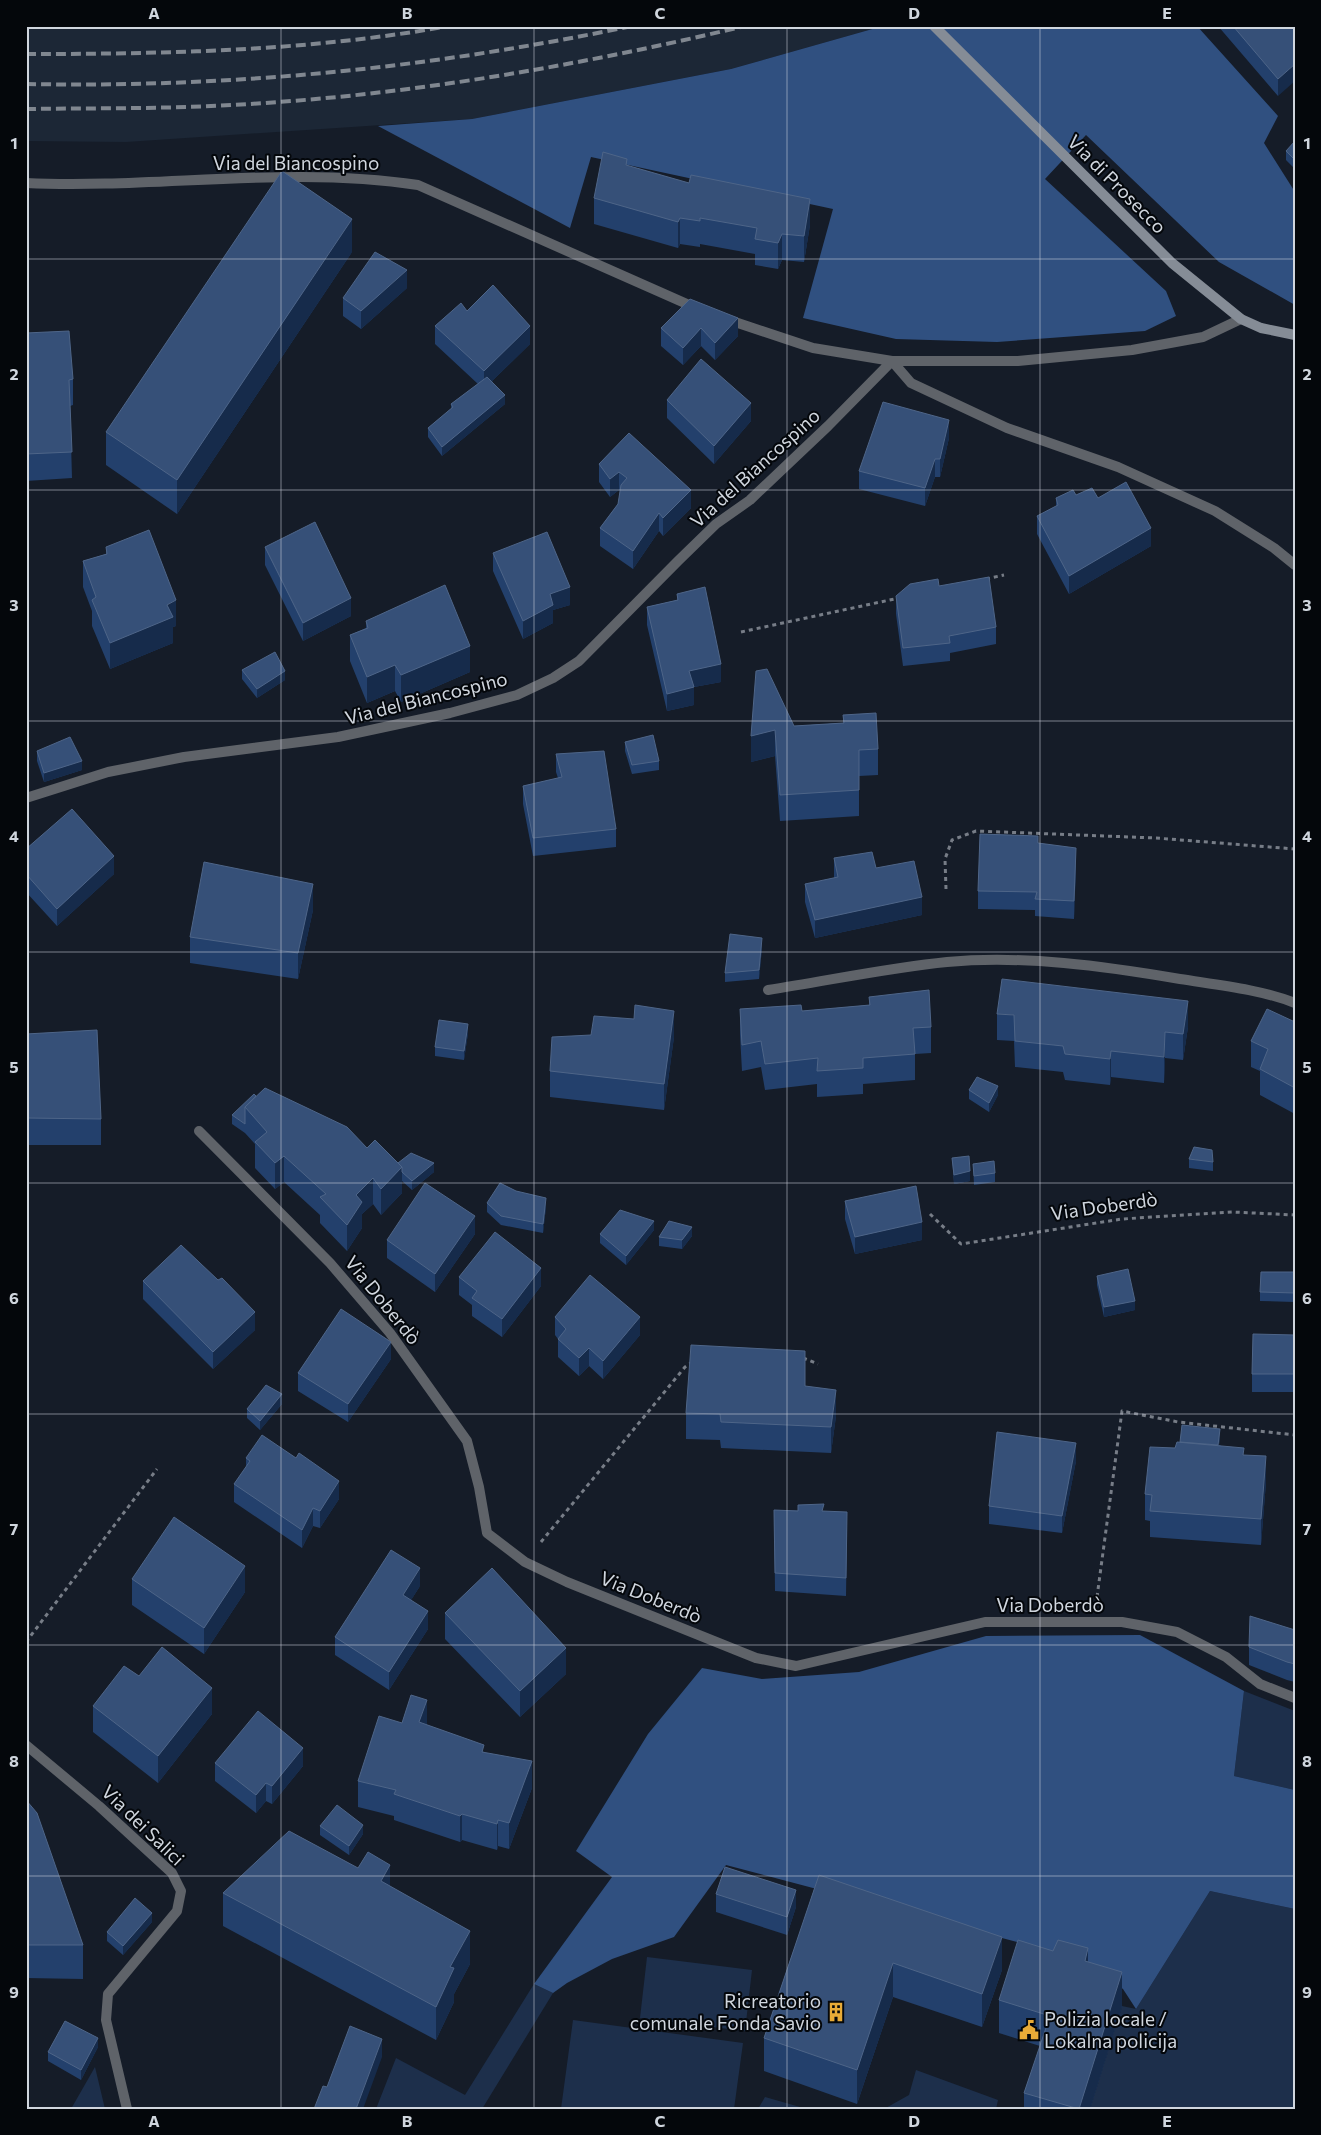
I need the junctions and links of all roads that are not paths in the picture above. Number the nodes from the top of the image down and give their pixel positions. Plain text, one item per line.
1 (934, 26) edge
2 (26, 183) edge
3 (1241, 320) junction
4 (1295, 335) edge
5 (892, 361) junction
6 (1295, 565) edge
7 (26, 798) edge
8 (768, 990) dead end
9 (1295, 1003) edge
10 (199, 1131) dead end
11 (1295, 1698) edge
12 (26, 1745) edge
13 (127, 2109) edge

1 - 3 main road, Via di Prosecco
2 - 5 street, Via del Biancospino
3 - 4 main road, Via di Prosecco
3 - 5 street, Via del Biancospino
5 - 6 street
5 - 7 street, Via del Biancospino
8 - 9 street
10 - 11 street, Via Doberdò
12 - 13 street, Via dei Salici

